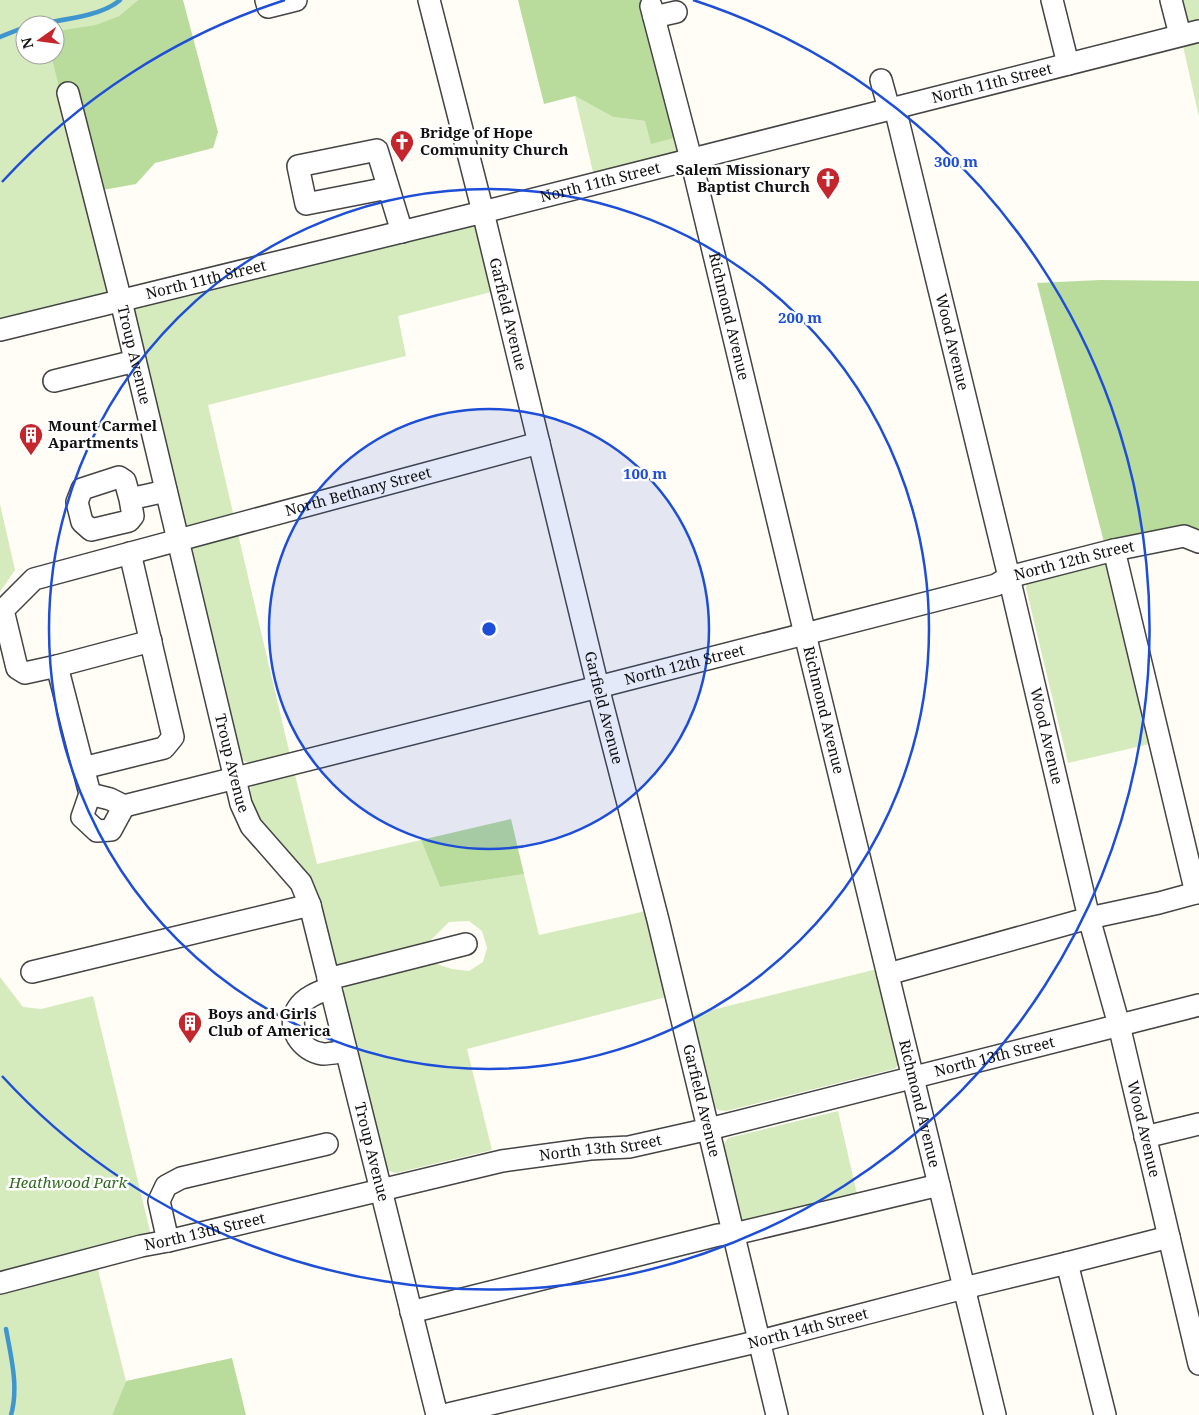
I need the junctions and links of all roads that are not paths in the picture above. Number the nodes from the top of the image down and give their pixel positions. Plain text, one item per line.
1 (296, 0) edge
2 (430, 0) edge
3 (1052, 0) edge
4 (1171, 0) edge
5 (267, 3) edge
6 (676, 12) dead end
7 (1189, 33) edge
8 (1068, 64) junction
9 (881, 80) dead end
10 (68, 92) dead end
11 (892, 108) junction
12 (691, 160) junction
13 (388, 188) dead end
14 (483, 212) junction
15 (402, 232) junction
16 (121, 301) junction
17 (0, 330) edge
18 (135, 361) junction
19 (54, 381) dead end
20 (539, 443) junction
21 (166, 491) junction
22 (130, 499) dead end
23 (1192, 539) edge
24 (178, 540) junction
25 (1114, 550) junction
26 (130, 553) junction
27 (1009, 578) junction
28 (805, 634) junction
29 (151, 642) junction
30 (57, 666) junction
31 (598, 688) junction
32 (83, 768) junction
33 (234, 778) junction
34 (90, 794) junction
35 (124, 806) junction
36 (1198, 892) edge
37 (310, 904) junction
38 (1089, 918) junction
39 (466, 944) dead end
40 (32, 972) dead end
41 (888, 974) junction
42 (329, 983) junction
43 (1199, 1005) edge
44 (1119, 1025) junction
45 (346, 1051) junction
46 (914, 1078) junction
47 (1199, 1124) edge
48 (709, 1129) junction
49 (1145, 1137) junction
50 (328, 1144) dead end
51 (939, 1185) junction
52 (380, 1190) junction
53 (734, 1234) junction
54 (1169, 1237) junction
55 (168, 1241) junction
56 (1067, 1264) junction
57 (0, 1283) edge
58 (964, 1288) junction
59 (411, 1312) junction
60 (760, 1341) junction
61 (1199, 1364) edge
62 (438, 1415) edge
63 (444, 1415) edge
64 (778, 1415) edge
65 (995, 1415) edge
66 (1105, 1415) edge

1 - 5 street
2 - 14 street, Garfield Avenue
3 - 8 street
4 - 7 street
6 - 12 street, Richmond Avenue
7 - 8 street, North 11th Street
8 - 11 street, North 11th Street
9 - 11 street, Wood Avenue
10 - 16 street, Troup Avenue
11 - 12 street, North 11th Street
11 - 27 street, Wood Avenue
12 - 14 street, North 11th Street
12 - 28 street, Richmond Avenue
13 - 15 street
14 - 15 street, North 11th Street
14 - 20 street, Garfield Avenue
15 - 16 street, North 11th Street
16 - 17 street, North 11th Street
16 - 18 street, Troup Avenue
18 - 19 street
18 - 21 street, Troup Avenue
20 - 24 street, North Bethany Street
20 - 31 street, Garfield Avenue
21 - 22 street
21 - 24 street, Troup Avenue
23 - 25 street, North 12th Street
24 - 26 street, North Bethany Street
24 - 33 street, Troup Avenue
25 - 27 street, North 12th Street
25 - 36 street
26 - 29 street
26 - 30 street, North Bethany Street
27 - 28 street, North 12th Street
27 - 38 street, Wood Avenue
28 - 31 street, North 12th Street
28 - 41 street, Richmond Avenue
29 - 30 street
29 - 32 street
30 - 32 street
31 - 33 street, North 12th Street
31 - 48 street, Garfield Avenue
32 - 34 street
33 - 35 street, North 12th Street
33 - 37 street, Troup Avenue
34 - 35 street
34 - 35 street
36 - 38 street
37 - 40 street
37 - 42 street, Troup Avenue
38 - 41 street
38 - 44 street, Wood Avenue
39 - 42 street
41 - 46 street, Richmond Avenue
42 - 45 street, Troup Avenue
42 - 45 street
43 - 44 street, North 13th Street
44 - 46 street, North 13th Street
44 - 49 street, Wood Avenue
45 - 52 street, Troup Avenue
46 - 48 street, North 13th Street
46 - 51 street, Richmond Avenue
47 - 49 street
48 - 52 street, North 13th Street
48 - 53 street, Garfield Avenue
49 - 54 street, Wood Avenue
50 - 55 street
51 - 53 street
51 - 58 street, Richmond Avenue
52 - 55 street, North 13th Street
52 - 59 street, Troup Avenue
53 - 59 street
53 - 60 street, Garfield Avenue
54 - 56 street, North 14th Street
54 - 61 street, Wood Avenue
55 - 57 street, North 13th Street
56 - 58 street, North 14th Street
56 - 66 street
58 - 60 street, North 14th Street
58 - 65 street, Richmond Avenue
59 - 62 street, Troup Avenue
60 - 63 street, North 14th Street
60 - 64 street, Garfield Avenue

